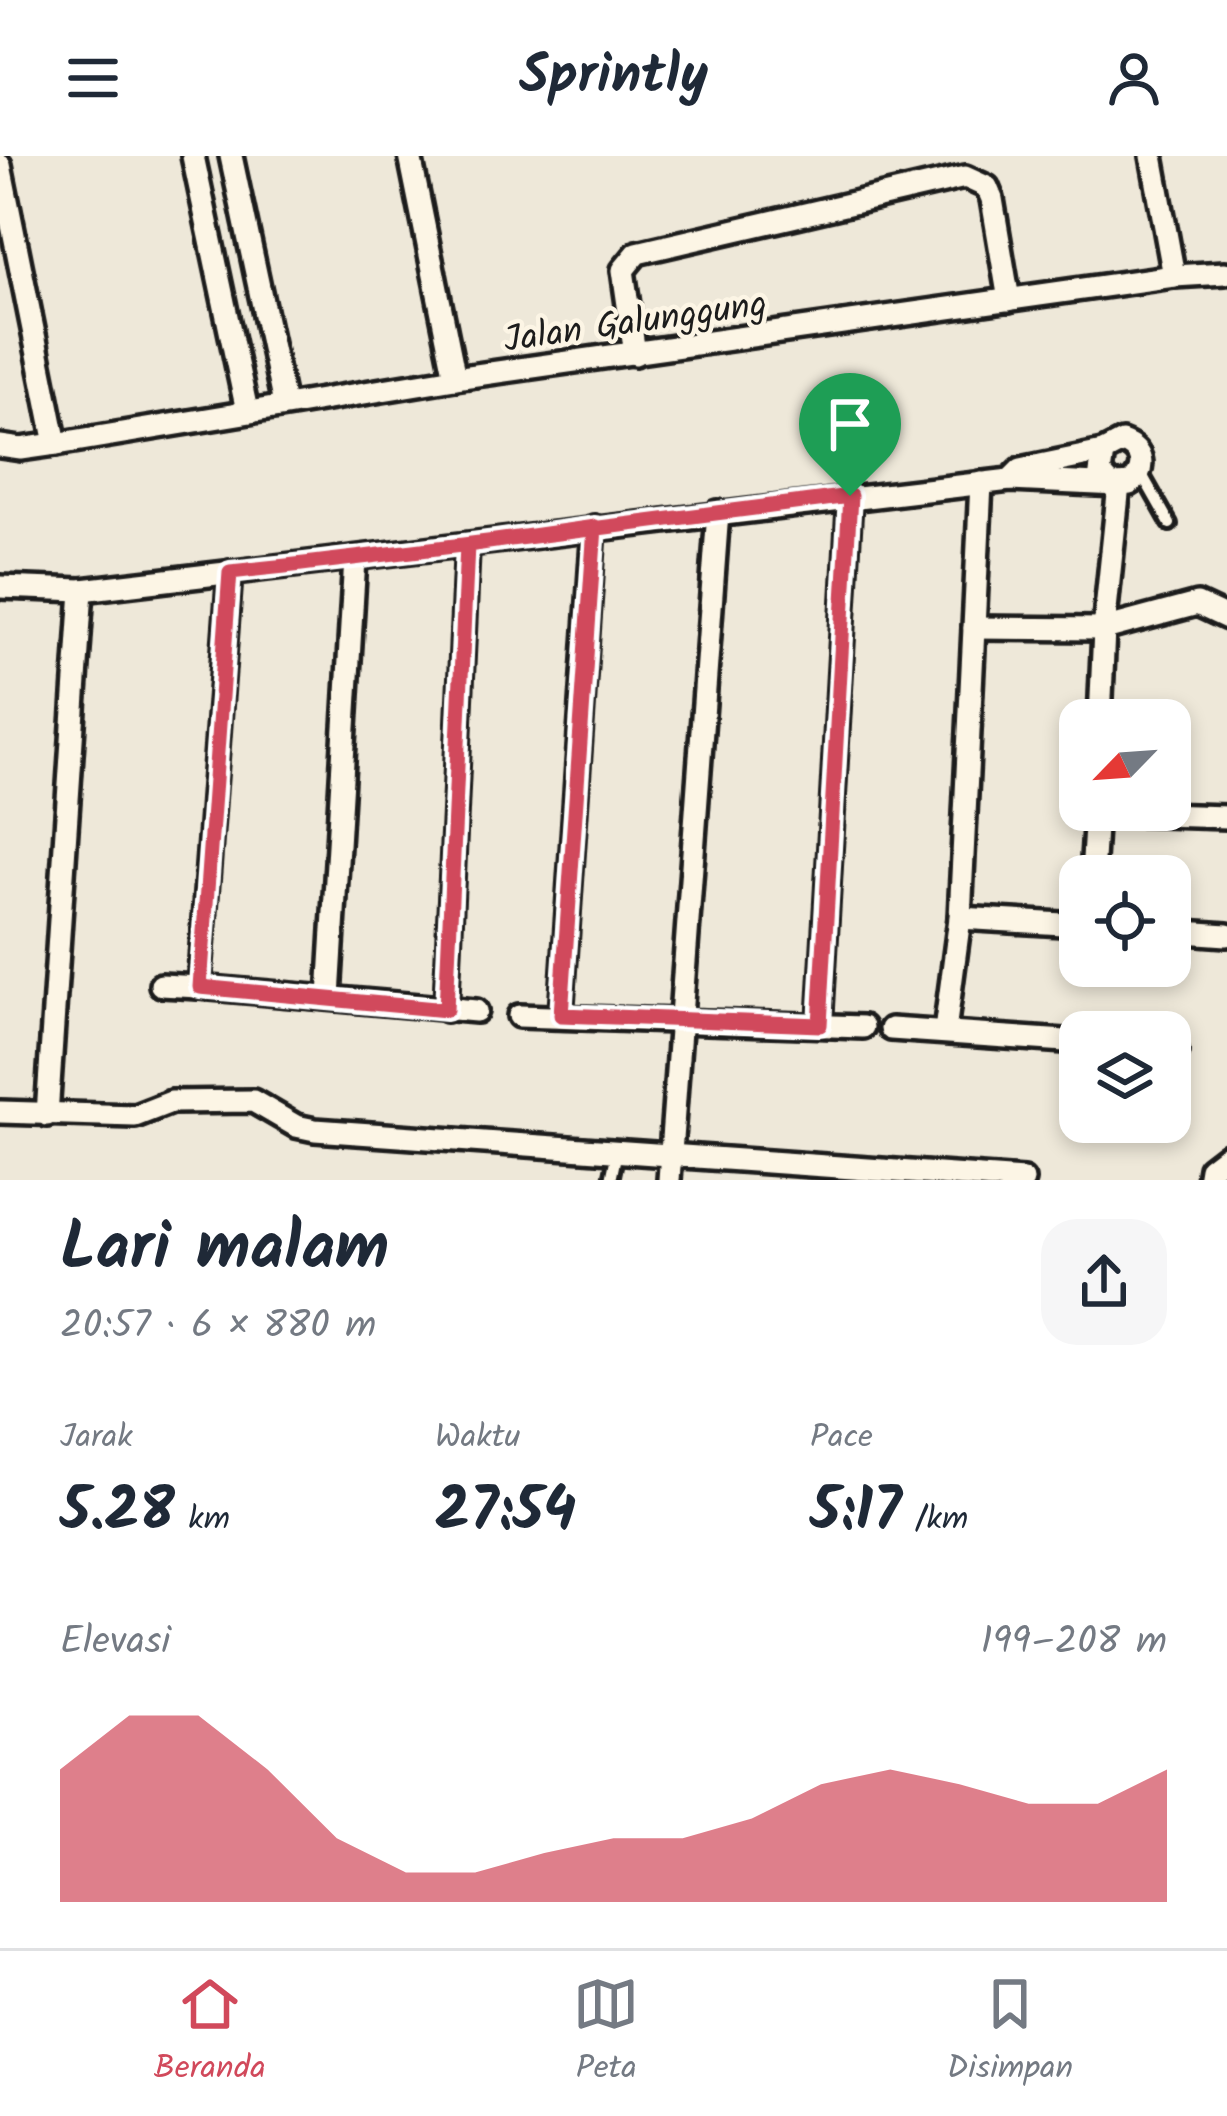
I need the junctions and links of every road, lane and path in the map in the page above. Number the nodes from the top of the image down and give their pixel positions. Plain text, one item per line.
1 (194, 156) edge
2 (231, 156) edge
3 (410, 156) edge
4 (1152, 156) edge
5 (0, 165) edge
6 (236, 183) junction
7 (201, 191) junction
8 (10, 273) edge
9 (1225, 273) edge
10 (1174, 276) junction
11 (1009, 300) junction
12 (635, 354) junction
13 (455, 378) junction
14 (284, 404) junction
15 (247, 411) junction
16 (56, 444) junction
17 (0, 446) edge
18 (1103, 452) junction
19 (1140, 471) junction
20 (1010, 480) junction
21 (981, 483) junction
22 (1113, 483) junction
23 (850, 496) junction
24 (718, 512) junction
25 (1170, 524) dead end
26 (595, 527) junction
27 (467, 545) junction
28 (356, 559) junction
29 (230, 572) junction
30 (0, 587) edge
31 (82, 590) junction
32 (1227, 618) edge
33 (974, 628) junction
34 (1103, 628) junction
35 (1101, 699) edge
36 (1191, 816) edge
37 (1227, 817) edge
38 (960, 918) junction
39 (1059, 924) edge
40 (1191, 932) edge
41 (1227, 934) edge
42 (161, 985) dead end
43 (200, 987) junction
44 (329, 997) junction
45 (446, 1010) junction
46 (476, 1011) dead end
47 (561, 1015) junction
48 (518, 1016) dead end
49 (682, 1019) junction
50 (820, 1025) junction
51 (863, 1027) dead end
52 (891, 1029) dead end
53 (945, 1030) junction
54 (1059, 1040) edge
55 (0, 1112) edge
56 (47, 1115) junction
57 (617, 1151) junction
58 (670, 1155) junction
59 (1227, 1155) edge
60 (611, 1180) edge
61 (669, 1180) edge
62 (1023, 1180) edge
63 (1208, 1180) edge

1 - 7 street
2 - 6 street
3 - 13 street
4 - 10 street
5 - 8 street
6 - 7 street
6 - 14 street
7 - 15 street
8 - 16 street
9 - 10 street, Jalan Galunggung
10 - 11 street, Jalan Galunggung
11 - 12 street, Jalan Galunggung
11 - 12 street
12 - 13 street, Jalan Galunggung
13 - 14 street, Jalan Galunggung
14 - 15 street, Jalan Galunggung
15 - 16 street, Jalan Galunggung
16 - 17 street, Jalan Galunggung
18 - 19 street
18 - 20 street
18 - 22 street
19 - 22 street
19 - 25 lane
20 - 21 street
20 - 22 street
21 - 23 street
21 - 33 street
22 - 34 street
23 - 24 street
23 - 50 street
24 - 26 street
24 - 49 street
26 - 27 street
26 - 47 street
27 - 28 street
27 - 45 street
28 - 29 street
28 - 44 street
29 - 31 street
29 - 43 street
30 - 31 street
31 - 56 street
32 - 34 street
33 - 34 street
33 - 38 street
34 - 35 street
36 - 37 street
38 - 39 street
38 - 53 street
40 - 41 street
42 - 43 street
43 - 44 street
44 - 45 street
45 - 46 street
47 - 48 street
47 - 49 street
49 - 50 street
49 - 58 street
50 - 51 street
52 - 53 street
53 - 54 street
55 - 56 street
56 - 57 street
57 - 58 street
57 - 60 lane
58 - 61 street
58 - 62 street
59 - 63 street

